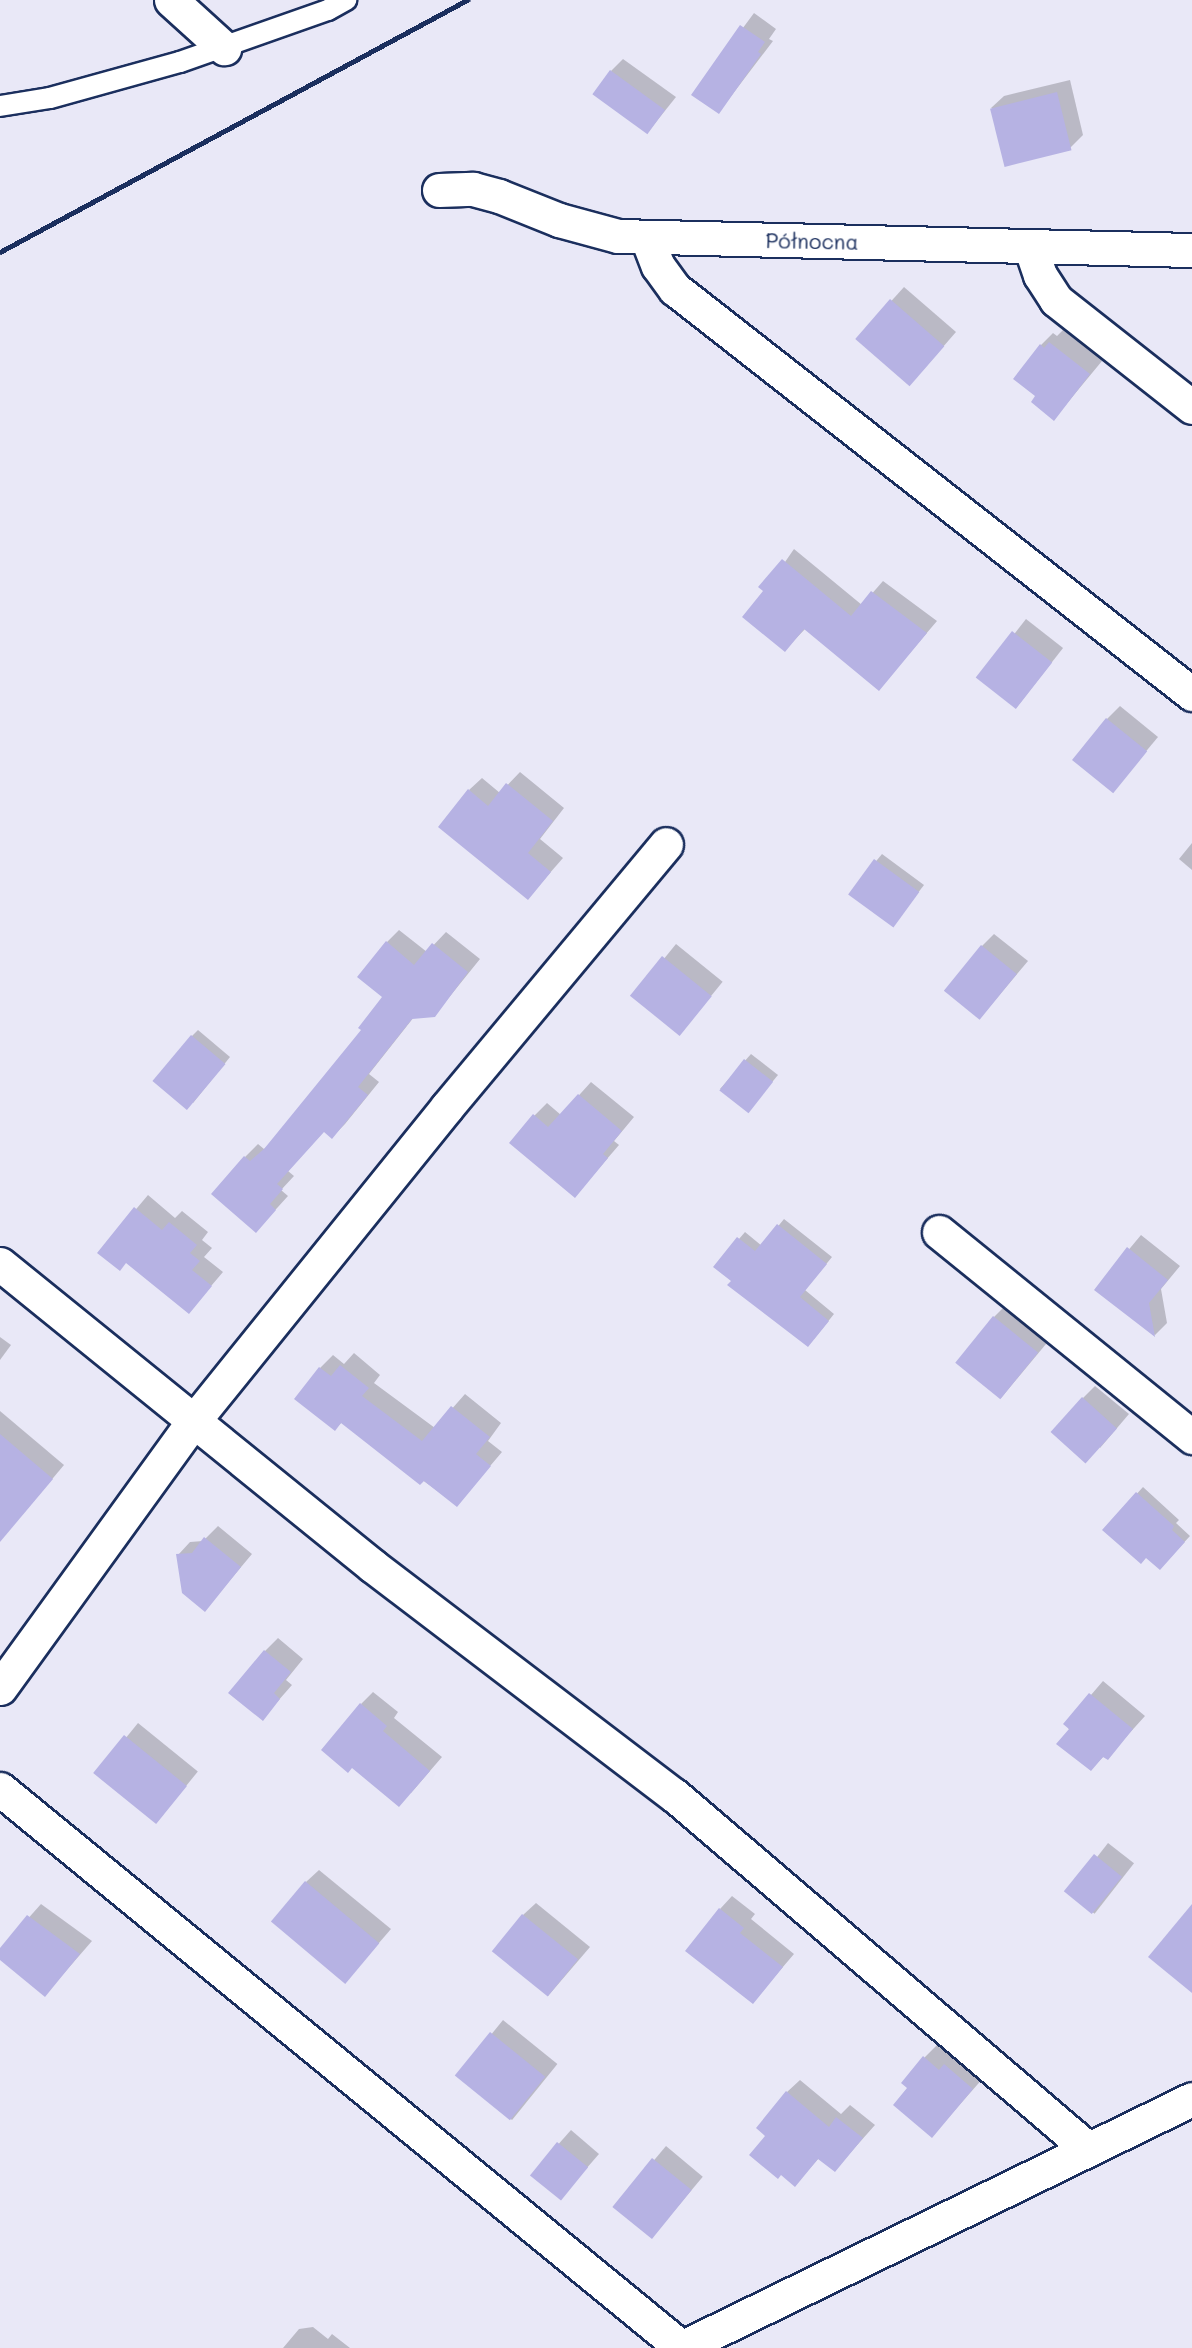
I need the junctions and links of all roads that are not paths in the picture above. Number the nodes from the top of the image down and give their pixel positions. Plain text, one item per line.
1 (171, 0) edge
2 (346, 0) edge
3 (224, 48) junction
4 (0, 106) edge
5 (440, 190) dead end
6 (647, 238) junction
7 (1030, 246) junction
8 (1192, 250) edge
9 (1192, 407) edge
10 (1192, 694) edge
11 (666, 844) dead end
12 (939, 1232) dead end
13 (0, 1264) edge
14 (192, 1423) junction
15 (1192, 1437) edge
16 (0, 1688) edge
17 (0, 1789) edge
18 (1192, 2099) edge
19 (1088, 2149) junction
20 (682, 2348) edge

1 - 3 street
2 - 3 lane
3 - 4 lane
5 - 6 street, Północna
6 - 7 street, Północna
6 - 10 street
7 - 8 street, Północna
7 - 9 street
11 - 14 street
12 - 15 street
13 - 14 street
14 - 16 street
14 - 19 street
17 - 20 street
18 - 19 street
19 - 20 street

